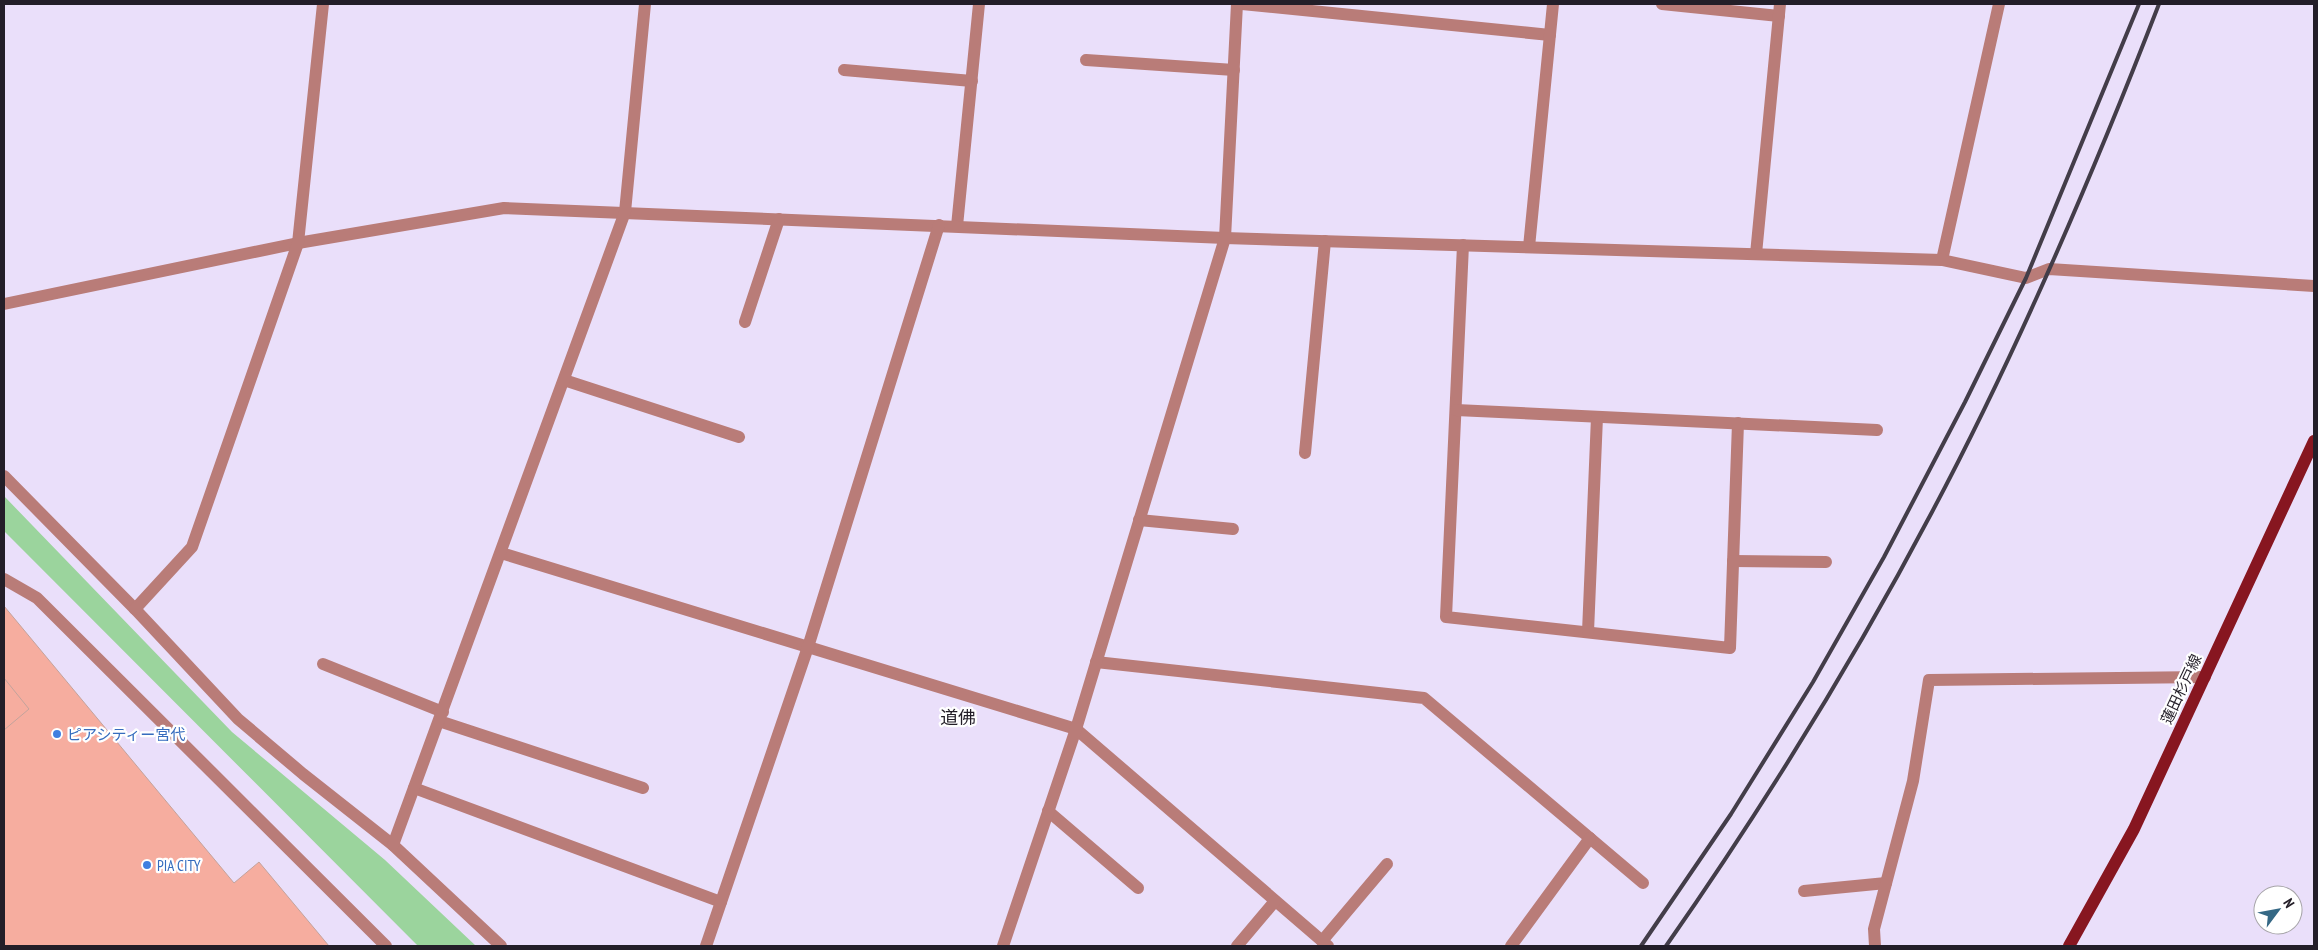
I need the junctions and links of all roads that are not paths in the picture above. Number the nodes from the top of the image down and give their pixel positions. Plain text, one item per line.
1 (323, 4) edge
2 (645, 4) edge
3 (979, 4) edge
4 (1237, 4) edge
5 (1242, 4) edge
6 (1553, 4) edge
7 (1662, 4) edge
8 (1999, 4) edge
9 (1780, 10) edge
10 (1550, 35) junction
11 (1086, 60) dead end
12 (844, 70) dead end
13 (1234, 70) junction
14 (972, 81) junction
15 (625, 212) junction
16 (779, 218) junction
17 (939, 225) junction
18 (957, 226) junction
19 (1225, 238) junction
20 (1325, 241) junction
21 (298, 243) junction
22 (1463, 245) junction
23 (1529, 247) junction
24 (1756, 254) junction
25 (1942, 260) junction
26 (2314, 286) edge
27 (4, 304) edge
28 (746, 322) dead end
29 (564, 380) junction
30 (1456, 410) junction
31 (1597, 417) junction
32 (1738, 423) junction
33 (1877, 430) dead end
34 (740, 437) dead end
35 (2314, 441) edge
36 (1305, 453) dead end
37 (4, 476) edge
38 (1139, 520) junction
39 (1233, 528) dead end
40 (502, 553) junction
41 (1733, 561) junction
42 (1826, 562) dead end
43 (4, 579) edge
44 (135, 609) junction
45 (1588, 632) junction
46 (808, 647) junction
47 (1096, 662) junction
48 (323, 664) dead end
49 (2205, 677) junction
50 (441, 717) junction
51 (1076, 729) junction
52 (414, 788) junction
53 (643, 788) dead end
54 (1048, 810) junction
55 (1590, 838) junction
56 (393, 845) junction
57 (1387, 864) dead end
58 (1643, 883) dead end
59 (1886, 884) junction
60 (1138, 888) dead end
61 (1804, 892) dead end
62 (1276, 901) junction
63 (721, 902) junction
64 (1325, 944) edge
65 (386, 946) edge
66 (501, 946) edge
67 (706, 946) edge
68 (1003, 946) edge
69 (1237, 946) edge
70 (1511, 946) edge
71 (1875, 946) edge
72 (2070, 946) edge

1 - 21 street
2 - 15 street
3 - 14 street
4 - 13 street
5 - 10 street
6 - 10 street
7 - 9 street
8 - 25 street
9 - 24 street
10 - 23 street
11 - 13 street
12 - 14 street
13 - 19 street
14 - 18 street
15 - 16 street
15 - 21 street
15 - 29 street
16 - 17 street
16 - 28 street
17 - 18 street
17 - 46 street
18 - 19 street
19 - 20 street
19 - 38 street
20 - 22 street
20 - 36 street
21 - 27 street
21 - 44 street
22 - 23 street
22 - 30 street
23 - 24 street
24 - 25 street
25 - 26 street
29 - 34 street
29 - 40 street
30 - 31 street
30 - 45 street
31 - 32 street
31 - 45 street
32 - 33 street
32 - 41 street
35 - 49 main road, 蓮田杉戸線
37 - 44 street
38 - 39 street
38 - 47 street
40 - 46 street
40 - 50 street
41 - 42 street
41 - 45 street
43 - 65 street
44 - 56 street
46 - 51 street
46 - 63 street
47 - 51 street
47 - 55 street
48 - 50 street
49 - 59 street
49 - 72 main road, 蓮田杉戸線
50 - 52 street
50 - 53 street
51 - 54 street
51 - 62 street
52 - 56 street
52 - 63 street
54 - 60 street
54 - 68 street
55 - 58 street
55 - 70 street
56 - 66 street
57 - 64 street
59 - 61 street
59 - 71 street
62 - 64 street
62 - 69 street
63 - 67 street

